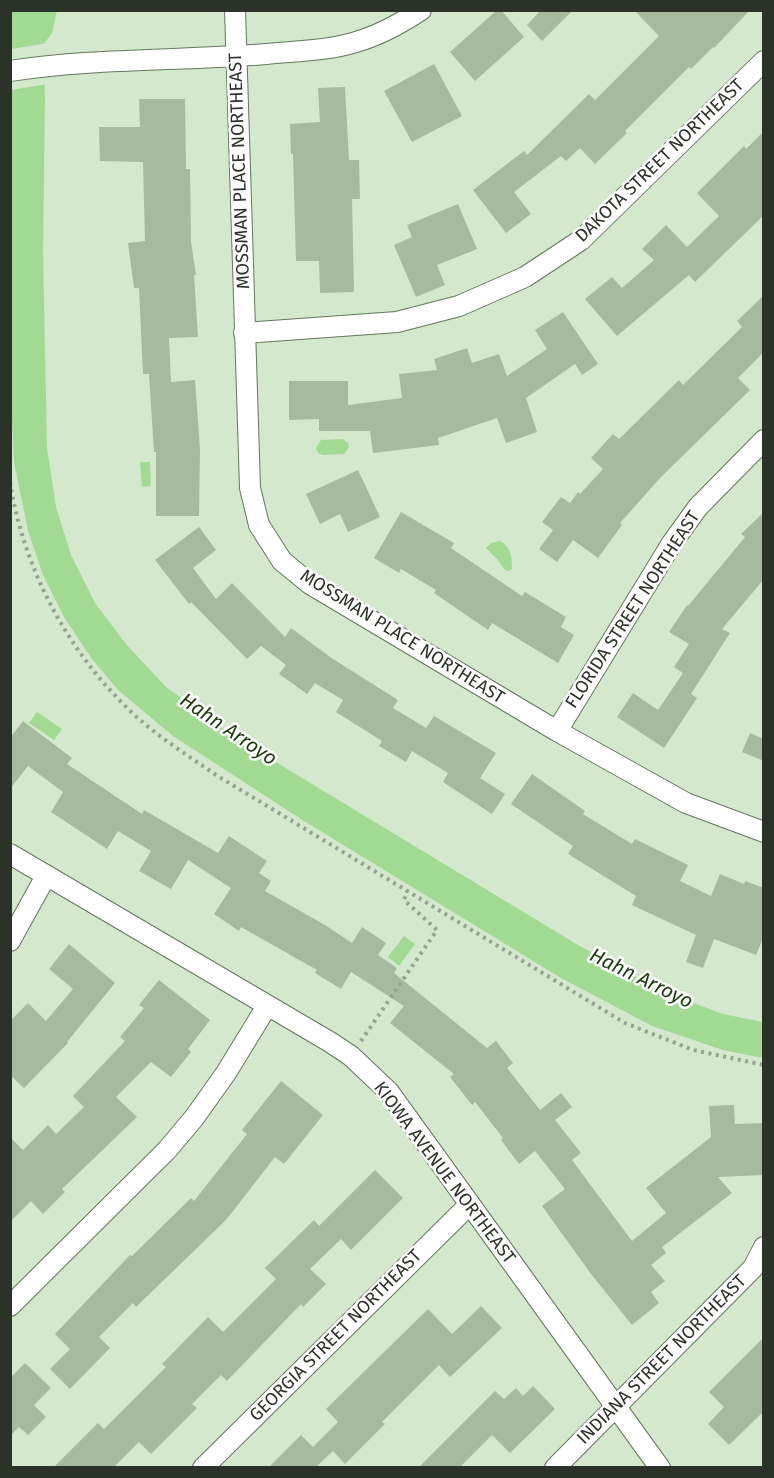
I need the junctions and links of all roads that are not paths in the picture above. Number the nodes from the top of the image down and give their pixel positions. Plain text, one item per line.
1 (235, 10) edge
2 (422, 10) edge
3 (237, 56) junction
4 (764, 61) edge
5 (10, 71) edge
6 (244, 333) junction
7 (764, 440) edge
8 (557, 731) junction
9 (764, 832) edge
10 (10, 854) edge
11 (46, 876) junction
12 (10, 941) edge
13 (267, 1006) junction
14 (470, 1204) junction
15 (764, 1247) edge
16 (10, 1306) edge
17 (615, 1407) junction
18 (203, 1467) edge
19 (555, 1467) edge
20 (660, 1467) edge

1 - 3 street, MOSSMAN PLACE NORTHEAST
2 - 3 street
3 - 5 street
3 - 6 street, MOSSMAN PLACE NORTHEAST
4 - 6 street, DAKOTA STREET NORTHEAST
6 - 8 street, MOSSMAN PLACE NORTHEAST
7 - 8 street, FLORIDA STREET NORTHEAST
8 - 9 street, MOSSMAN PLACE NORTHEAST
10 - 11 street, KIOWA AVENUE NORTHEAST
11 - 12 street
11 - 13 street, KIOWA AVENUE NORTHEAST
13 - 14 street, KIOWA AVENUE NORTHEAST
13 - 16 street
14 - 17 street, KIOWA AVENUE NORTHEAST
14 - 18 street, GEORGIA STREET NORTHEAST
15 - 17 street, INDIANA STREET NORTHEAST
17 - 19 street, INDIANA STREET NORTHEAST
17 - 20 street, KIOWA AVENUE NORTHEAST

